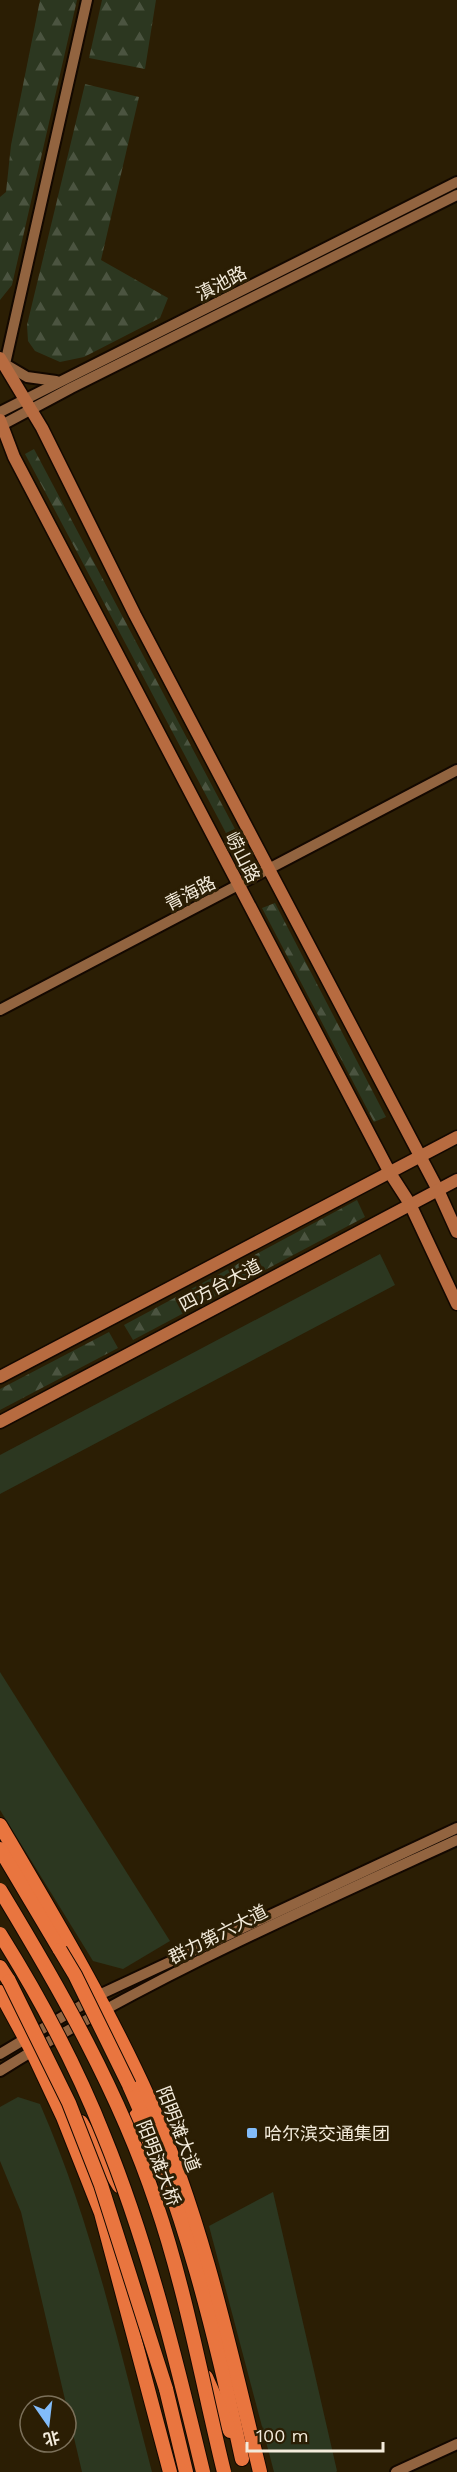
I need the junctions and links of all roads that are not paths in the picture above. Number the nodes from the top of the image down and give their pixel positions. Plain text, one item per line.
1 (87, 0) edge
2 (457, 182) edge
3 (457, 195) edge
4 (2, 361) edge
5 (62, 380) junction
6 (28, 404) junction
7 (0, 412) edge
8 (1, 424) edge
9 (457, 770) edge
10 (269, 870) junction
11 (238, 887) junction
12 (0, 1010) edge
13 (457, 1137) edge
14 (419, 1156) junction
15 (390, 1173) junction
16 (457, 1180) edge
17 (438, 1190) junction
18 (410, 1204) junction
19 (457, 1232) edge
20 (457, 1304) edge
21 (0, 1377) edge
22 (0, 1422) edge
23 (0, 1825) edge
24 (457, 1828) edge
25 (457, 1840) edge
26 (0, 1849) edge
27 (0, 1890) edge
28 (0, 1934) edge
29 (0, 1967) edge
30 (0, 1992) edge
31 (99, 1995) junction
32 (106, 2009) junction
33 (25, 2038) junction
34 (32, 2051) junction
35 (0, 2054) edge
36 (0, 2071) edge
37 (129, 2085) junction
38 (69, 2103) junction
39 (155, 2199) junction
40 (129, 2202) junction
41 (200, 2366) junction
42 (178, 2376) junction
43 (457, 2444) edge
44 (181, 2451) junction
45 (244, 2466) edge
46 (170, 2472) edge
47 (186, 2472) edge
48 (203, 2472) edge
49 (224, 2472) edge
50 (260, 2472) edge
51 (396, 2472) edge

1 - 4 street
2 - 5 street, 滇池路
3 - 6 street, 滇池路
4 - 5 street
4 - 6 main road, 崂山路
5 - 6 street, 滇池路
6 - 7 street, 滇池路
6 - 8 street, 崂山路
6 - 10 main road, 崂山路
8 - 11 main road, 崂山路
9 - 10 street, 青海路
10 - 11 street, 青海路
10 - 14 main road, 崂山路
11 - 12 street, 青海路
11 - 15 main road, 崂山路
13 - 14 main road, 四方台大道
14 - 15 main road, 四方台大道
14 - 17 main road, 崂山路
15 - 18 main road, 崂山路
15 - 21 main road, 四方台大道
16 - 17 main road, 四方台大道
17 - 18 main road, 四方台大道
17 - 19 main road, 崂山路
18 - 20 main road, 崂山路
18 - 22 main road, 四方台大道
23 - 31 highway, 阳明滩大道
24 - 31 street, 群力第六大道
25 - 32 street, 群力第六大道
26 - 37 highway, bridge
27 - 39 highway, 阳明滩大桥, bridge
28 - 40 highway, bridge
29 - 38 highway, bridge
30 - 33 highway
31 - 32 highway, 阳明滩大道
31 - 33 street, 群力第六大道
32 - 34 street, 群力第六大道
32 - 50 highway, 阳明滩大道
33 - 34 highway
33 - 35 street, 群力第六大道
34 - 36 street, 群力第六大道
34 - 46 highway
37 - 39 highway, bridge
37 - 45 highway
38 - 40 highway, bridge
38 - 44 highway, bridge
39 - 41 highway, 阳明滩大桥, bridge
40 - 42 highway, bridge
41 - 45 highway, bridge
41 - 49 highway, 阳明滩大桥, bridge
42 - 44 highway, bridge
42 - 48 highway, bridge
43 - 51 street
44 - 47 highway

